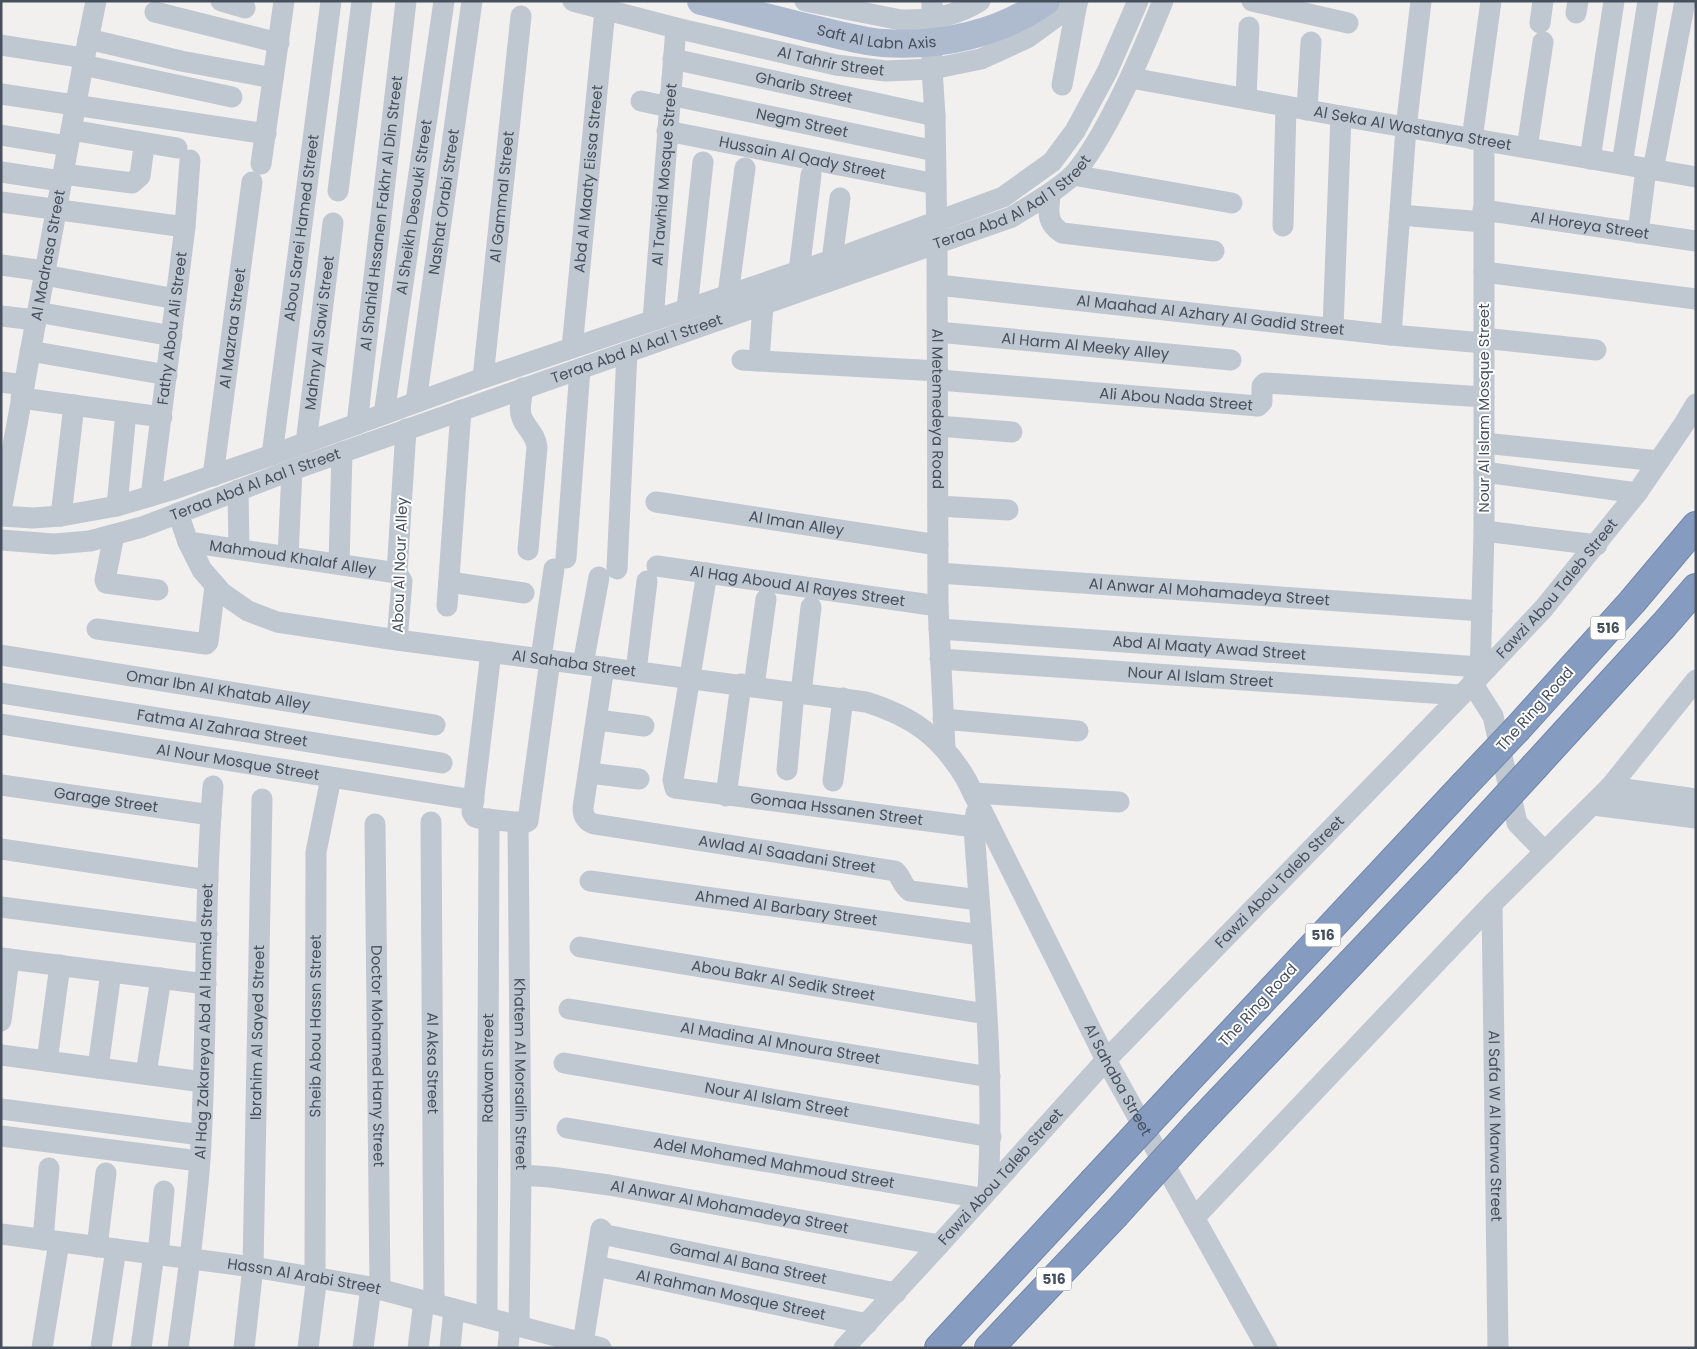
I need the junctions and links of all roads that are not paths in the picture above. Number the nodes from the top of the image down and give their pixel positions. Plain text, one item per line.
1 (96, 1) edge
2 (221, 1) edge
3 (284, 1) edge
4 (331, 1) edge
5 (362, 1) edge
6 (406, 1) edge
7 (444, 1) edge
8 (472, 1) edge
9 (572, 1) edge
10 (701, 1) edge
11 (740, 1) edge
12 (805, 1) edge
13 (980, 1) edge
14 (1030, 1) edge
15 (1046, 1) edge
16 (1138, 1) edge
17 (1163, 1) edge
18 (1252, 1) edge
19 (1421, 1) edge
20 (1491, 1) edge
21 (1543, 1) edge
22 (1614, 1) edge
23 (1648, 1) edge
24 (1685, 1) edge
25 (1077, 2) edge
26 (857, 7) edge
27 (244, 8) dead end
28 (605, 10) junction
29 (932, 10) edge
30 (155, 12) dead end
31 (521, 16) dead end
32 (1348, 23) dead end
33 (1249, 27) dead end
34 (676, 28) junction
35 (1310, 42) dead end
36 (279, 43) junction
37 (1, 44) edge
38 (85, 54) junction
39 (673, 60) junction
40 (932, 69) junction
41 (273, 78) junction
42 (1131, 78) junction
43 (1062, 85) dead end
44 (1, 94) edge
45 (232, 97) dead end
46 (1246, 99) junction
47 (641, 101) dead end
48 (670, 101) junction
49 (76, 105) junction
50 (1286, 106) junction
51 (1307, 110) junction
52 (934, 116) junction
53 (1341, 116) junction
54 (1406, 128) junction
55 (667, 131) junction
56 (266, 134) junction
57 (1, 135) edge
58 (69, 138) junction
59 (1478, 140) junction
60 (1527, 148) junction
61 (935, 150) junction
62 (143, 154) dead end
63 (1590, 159) junction
64 (703, 162) dead end
65 (1622, 164) junction
66 (745, 168) dead end
67 (1649, 169) junction
68 (1, 172) edge
69 (1073, 174) junction
70 (810, 175) dead end
71 (1696, 177) edge
72 (62, 178) junction
73 (936, 184) junction
74 (338, 191) dead end
75 (1050, 193) junction
76 (840, 198) dead end
77 (1, 202) edge
78 (1232, 203) dead end
79 (56, 209) junction
80 (1400, 215) junction
81 (1483, 216) junction
82 (334, 223) dead end
83 (1283, 226) dead end
84 (185, 227) junction
85 (937, 233) junction
86 (1638, 233) junction
87 (1696, 241) edge
88 (1214, 251) dead end
89 (832, 260) junction
90 (1, 264) edge
91 (799, 271) junction
92 (1484, 272) junction
93 (44, 273) junction
94 (938, 285) junction
95 (728, 295) junction
96 (176, 299) junction
97 (1696, 299) edge
98 (762, 305) junction
99 (687, 308) junction
100 (1, 316) edge
101 (36, 316) junction
102 (653, 320) junction
103 (1333, 328) junction
104 (938, 332) junction
105 (1391, 335) junction
106 (172, 336) junction
107 (1483, 340) junction
108 (572, 348) junction
109 (1596, 350) dead end
110 (30, 351) junction
111 (627, 352) junction
112 (1231, 360) dead end
113 (580, 369) junction
114 (167, 375) junction
115 (938, 376) junction
116 (483, 378) junction
117 (1, 382) edge
118 (523, 388) junction
119 (23, 391) junction
120 (1484, 397) junction
121 (416, 402) junction
122 (1696, 404) edge
123 (74, 405) junction
124 (461, 410) junction
125 (126, 412) junction
126 (384, 414) junction
127 (162, 417) junction
128 (357, 424) junction
129 (938, 426) junction
130 (406, 429) junction
131 (1012, 432) dead end
132 (306, 443) junction
133 (1484, 443) junction
134 (342, 452) junction
135 (272, 455) junction
136 (1659, 462) junction
137 (292, 470) junction
138 (1484, 472) junction
139 (213, 476) junction
140 (189, 484) junction
141 (238, 490) junction
142 (1637, 493) junction
143 (151, 496) junction
144 (656, 502) dead end
145 (198, 505) junction
146 (118, 506) junction
147 (938, 506) junction
148 (1696, 507) edge
149 (1008, 510) dead end
150 (1, 511) edge
151 (178, 512) junction
152 (1, 516) edge
153 (61, 516) junction
154 (1484, 531) junction
155 (114, 535) junction
156 (1689, 535) edge
157 (1, 540) edge
158 (188, 542) junction
159 (938, 545) junction
160 (1597, 545) junction
161 (239, 549) junction
162 (528, 550) dead end
163 (288, 557) junction
164 (338, 564) junction
165 (397, 573) junction
166 (706, 573) junction
167 (938, 573) junction
168 (449, 582) junction
169 (216, 586) junction
170 (1696, 588) edge
171 (158, 590) dead end
172 (524, 593) dead end
173 (766, 599) dead end
174 (447, 606) dead end
175 (938, 606) junction
176 (811, 608) dead end
177 (1482, 611) junction
178 (97, 629) dead end
179 (939, 629) junction
180 (397, 640) junction
181 (491, 652) junction
182 (1, 655) edge
183 (545, 659) junction
184 (940, 659) junction
185 (583, 664) junction
186 (604, 667) junction
187 (636, 671) junction
188 (689, 678) junction
189 (1473, 680) junction
190 (1696, 680) edge
191 (747, 685) junction
192 (797, 692) junction
193 (1, 693) edge
194 (843, 698) junction
195 (943, 719) junction
196 (596, 720) junction
197 (1, 724) edge
198 (435, 724) dead end
199 (644, 726) dead end
200 (1078, 731) dead end
201 (945, 748) junction
202 (442, 763) dead end
203 (787, 770) dead end
204 (589, 773) junction
205 (330, 778) junction
206 (639, 779) dead end
207 (834, 781) dead end
208 (1, 785) edge
209 (214, 786) dead end
210 (1610, 788) junction
211 (726, 796) junction
212 (262, 799) dead end
213 (976, 799) junction
214 (1696, 799) edge
215 (1119, 802) dead end
216 (1593, 804) junction
217 (478, 811) junction
218 (211, 815) junction
219 (1696, 818) edge
220 (432, 822) dead end
221 (521, 823) junction
222 (375, 824) dead end
223 (974, 827) junction
224 (1, 849) edge
225 (1545, 852) junction
226 (208, 880) junction
227 (590, 881) dead end
228 (979, 900) junction
229 (1492, 904) junction
230 (1, 907) edge
231 (207, 934) junction
232 (981, 935) junction
233 (580, 947) dead end
234 (5, 958) edge
235 (60, 965) junction
236 (111, 972) junction
237 (162, 978) junction
238 (206, 984) junction
239 (569, 1009) dead end
240 (986, 1014) junction
241 (1, 1021) edge
242 (1, 1055) edge
243 (1106, 1060) junction
244 (48, 1061) junction
245 (564, 1063) dead end
246 (98, 1068) junction
247 (146, 1074) junction
248 (990, 1078) junction
249 (203, 1082) junction
250 (1, 1109) edge
251 (567, 1128) dead end
252 (201, 1135) junction
253 (1, 1136) edge
254 (991, 1137) junction
255 (200, 1161) junction
256 (49, 1168) dead end
257 (106, 1173) dead end
258 (520, 1175) junction
259 (164, 1191) dead end
260 (985, 1194) junction
261 (1194, 1218) junction
262 (1, 1234) edge
263 (51, 1241) junction
264 (939, 1245) junction
265 (107, 1248) junction
266 (156, 1254) junction
267 (190, 1258) junction
268 (253, 1266) junction
269 (596, 1266) junction
270 (316, 1276) junction
271 (375, 1288) junction
272 (896, 1292) junction
273 (429, 1302) junction
274 (454, 1309) junction
275 (487, 1318) junction
276 (866, 1324) junction
277 (515, 1325) junction
278 (948, 1338) edge
279 (560, 1342) edge
280 (592, 1345) edge
281 (992, 1345) edge
282 (42, 1348) edge
283 (101, 1348) edge
284 (141, 1348) edge
285 (178, 1348) edge
286 (244, 1348) edge
287 (308, 1348) edge
288 (363, 1348) edge
289 (418, 1348) edge
290 (450, 1348) edge
291 (508, 1348) edge
292 (844, 1348) edge
293 (1267, 1348) edge
294 (1498, 1348) edge

1 - 38 street, Al Madrasa Street
2 - 27 street
3 - 36 street, Al Mazraa Street
4 - 135 street, Abou Sarei Hamed Street
5 - 74 street
6 - 128 street, Al Shahid Hssanen Fakhr Al Din Street
7 - 126 street, Al Sheikh Desouki Street
8 - 121 street, Nashat Orabi Street
9 - 28 street, Al Tahrir Street
10 - 15 main road, Saft Al Labn Axis, bridge
11 - 14 main road, Saft Al Labn Axis
12 - 26 street
13 - 29 street
16 - 85 street, Teraa Abd Al Aal 1 Street
17 - 42 street, Teraa Abd Al Aal 1 Street
18 - 32 street
19 - 54 street
20 - 59 street, Nour Al Islam Mosque Street
21 - 60 street
22 - 63 street
23 - 65 street
24 - 67 street
25 - 40 street, Al Tahrir Street
25 - 43 street
26 - 29 street
28 - 34 street, Al Tahrir Street
28 - 108 street, Abd Al Maaty Eissa Street
29 - 40 street, Al Metemedeya Road
30 - 36 street
31 - 116 street, Al Gammal Street
33 - 46 street
34 - 39 street, Al Tawhid Mosque Street
34 - 40 street, Al Tahrir Street
35 - 51 street
36 - 41 street, Al Mazraa Street
37 - 38 street
38 - 41 street
38 - 45 street
38 - 49 street, Al Madrasa Street
39 - 48 street, Al Tawhid Mosque Street
39 - 52 street, Gharib Street
40 - 52 street, Al Metemedeya Road
41 - 56 street, Al Mazraa Street
42 - 46 street, Al Seka Al Wastanya Street
42 - 69 street, Teraa Abd Al Aal 1 Street
44 - 49 street
46 - 50 street, Al Seka Al Wastanya Street
47 - 48 street, Negm Street
48 - 55 street, Al Tawhid Mosque Street
48 - 61 street, Negm Street
49 - 56 street
49 - 58 street, Al Madrasa Street
50 - 51 street, Al Seka Al Wastanya Street
50 - 83 street
51 - 53 street, Al Seka Al Wastanya Street
52 - 61 street, Al Metemedeya Road
53 - 54 street, Al Seka Al Wastanya Street
53 - 103 street
54 - 59 street, Al Seka Al Wastanya Street
54 - 80 street
55 - 73 street, Hussain Al Qady Street
55 - 102 street, Al Tawhid Mosque Street
56 - 139 street, Al Mazraa Street
57 - 58 street
58 - 72 street, Al Madrasa Street
58 - 84 street, Fathy Abou Ali Street
59 - 60 street, Al Seka Al Wastanya Street
59 - 81 street, Nour Al Islam Mosque Street
60 - 63 street, Al Seka Al Wastanya Street
61 - 73 street, Al Metemedeya Road
62 - 72 street
63 - 65 street, Al Seka Al Wastanya Street
64 - 99 street
65 - 67 street, Al Seka Al Wastanya Street
66 - 95 street
67 - 71 street, Al Seka Al Wastanya Street
67 - 86 street
68 - 72 street
69 - 75 street, Teraa Abd Al Aal 1 Street
69 - 78 street
70 - 91 street
72 - 79 street, Al Madrasa Street
73 - 85 street, Al Metemedeya Road
75 - 85 street, Teraa Abd Al Aal 1 Street
75 - 88 street
76 - 89 street
77 - 79 street
79 - 84 street
79 - 93 street, Al Madrasa Street
80 - 81 street
80 - 105 street
81 - 86 street, Al Horeya Street
81 - 92 street, Nour Al Islam Mosque Street
82 - 132 street, Mahny Al Sawi Street
84 - 96 street, Fathy Abou Ali Street
85 - 89 street, Teraa Abd Al Aal 1 Street
85 - 94 street, Al Metemedeya Road
85 - 98 street, Teraa Abd Al Aal 1 Street
86 - 87 street, Al Horeya Street
89 - 91 street, Teraa Abd Al Aal 1 Street
90 - 93 street
91 - 95 street, Teraa Abd Al Aal 1 Street
92 - 97 street
92 - 107 street, Nour Al Islam Mosque Street
93 - 96 street
93 - 101 street, Al Madrasa Street
94 - 103 street, Al Maahad Al Azhary Al Gadid Street
94 - 104 street, Al Metemedeya Road
95 - 99 street, Teraa Abd Al Aal 1 Street
96 - 106 street, Fathy Abou Ali Street
98 - 111 street, Teraa Abd Al Aal 1 Street
98 - 115 street
99 - 102 street, Teraa Abd Al Aal 1 Street
100 - 101 street
101 - 106 street
101 - 110 street, Al Madrasa Street
102 - 108 street, Teraa Abd Al Aal 1 Street
103 - 105 street, Al Maahad Al Azhary Al Gadid Street
104 - 112 street, Al Harm Al Meeky Alley
104 - 115 street, Al Metemedeya Road
105 - 107 street, Al Maahad Al Azhary Al Gadid Street
106 - 114 street, Fathy Abou Ali Street
107 - 109 street, Al Maahad Al Azhary Al Gadid Street
107 - 120 street, Nour Al Islam Mosque Street
108 - 116 street, Teraa Abd Al Aal 1 Street
110 - 114 street
110 - 119 street, Al Madrasa Street
111 - 113 street, Teraa Abd Al Aal 1 Street
111 - 185 street
113 - 118 street, Teraa Abd Al Aal 1 Street
113 - 183 street, Khatem Al Morsalin Street
114 - 127 street, Fathy Abou Ali Street
115 - 120 street, Ali Abou Nada Street
115 - 129 street, Al Metemedeya Road
116 - 121 street, Teraa Abd Al Aal 1 Street
117 - 119 street
118 - 124 street, Teraa Abd Al Aal 1 Street
118 - 162 street
119 - 123 street
119 - 150 street, Al Madrasa Street
120 - 133 street, Nour Al Islam Mosque Street
121 - 126 street, Teraa Abd Al Aal 1 Street
122 - 136 street, Fawzi Abou Taleb Street
123 - 125 street
123 - 153 street
124 - 130 street, Teraa Abd Al Aal 1 Street
124 - 168 street
125 - 127 street
125 - 146 street
126 - 128 street, Teraa Abd Al Aal 1 Street
127 - 143 street, Fathy Abou Ali Street
128 - 132 street, Teraa Abd Al Aal 1 Street
129 - 131 street
129 - 147 street, Al Metemedeya Road
130 - 134 street, Teraa Abd Al Aal 1 Street
130 - 165 street, Abou Al Nour Alley
132 - 135 street, Teraa Abd Al Aal 1 Street
133 - 136 street
133 - 138 street, Nour Al Islam Mosque Street
134 - 137 street, Teraa Abd Al Aal 1 Street
134 - 164 street
135 - 139 street, Teraa Abd Al Aal 1 Street
136 - 142 street, Fawzi Abou Taleb Street
137 - 141 street, Teraa Abd Al Aal 1 Street
137 - 163 street
138 - 142 street
138 - 154 street, Nour Al Islam Mosque Street
139 - 140 street, Teraa Abd Al Aal 1 Street
140 - 143 street, Teraa Abd Al Aal 1 Street
140 - 145 street
141 - 145 street, Teraa Abd Al Aal 1 Street
141 - 161 street
142 - 160 street, Fawzi Abou Taleb Street
143 - 146 street, Teraa Abd Al Aal 1 Street
144 - 159 street, Al Iman Alley
145 - 151 street, Teraa Abd Al Aal 1 Street
146 - 153 street, Teraa Abd Al Aal 1 Street
147 - 149 street
147 - 159 street, Al Metemedeya Road
148 - 156 highway
151 - 155 street, Teraa Abd Al Aal 1 Street
151 - 158 street, Al Sahaba Street
152 - 153 street, Teraa Abd Al Aal 1 Street
154 - 160 street
154 - 177 street, Nour Al Islam Mosque Street
155 - 157 street, Teraa Abd Al Aal 1 Street
155 - 171 street
156 - 278 highway, The Ring Road / 516, bridge
158 - 161 street, Mahmoud Khalaf Alley
158 - 169 street, Al Sahaba Street
159 - 167 street, Al Metemedeya Road
160 - 189 street, Fawzi Abou Taleb Street
161 - 163 street, Mahmoud Khalaf Alley
163 - 164 street, Mahmoud Khalaf Alley
164 - 165 street, Mahmoud Khalaf Alley
165 - 180 street, Abou Al Nour Alley
166 - 175 street, Al Hag Aboud Al Rayes Street
166 - 187 street, Al Hag Aboud Al Rayes Street
166 - 188 street
167 - 175 street, Al Metemedeya Road
167 - 177 street, Al Anwar Al Mohamadeya Street
168 - 172 street
168 - 174 street
169 - 178 street
169 - 180 street, Al Sahaba Street
170 - 281 highway, 516, bridge
173 - 191 street
175 - 179 street, Al Metemedeya Road
176 - 192 street
177 - 189 street, Nour Al Islam Mosque Street
179 - 184 street, Al Metemedeya Road
179 - 189 street, Abd Al Maaty Awad Street
180 - 181 street, Al Sahaba Street
181 - 183 street, Al Sahaba Street
181 - 217 street, Radwan Street
182 - 198 street, Omar Ibn Al Khatab Alley
183 - 185 street, Al Sahaba Street
183 - 221 street, Khatem Al Morsalin Street
184 - 189 street, Nour Al Islam Street
184 - 195 street, Al Metemedeya Road
185 - 186 street, Al Sahaba Street
186 - 187 street, Al Sahaba Street
186 - 196 street
187 - 188 street, Al Sahaba Street
188 - 191 street, Al Sahaba Street
188 - 211 street, Gomaa Hssanen Street
189 - 225 street
189 - 243 street, Fawzi Abou Taleb Street
190 - 210 street
191 - 192 street, Al Sahaba Street
191 - 211 street
192 - 194 street, Al Sahaba Street
192 - 203 street
193 - 202 street, Fatma Al Zahraa Street
194 - 201 street, Al Sahaba Street
194 - 207 street
195 - 200 street
195 - 201 street, Al Metemedeya Road
196 - 199 street
196 - 204 street
197 - 205 street, Al Nour Mosque Street
201 - 213 street, Al Sahaba Street
204 - 206 street
204 - 228 street, Awlad Al Saadani Street
205 - 217 street, Al Nour Mosque Street
205 - 270 street, Sheib Abou Hassn Street
208 - 218 street, Garage Street
209 - 218 street, Al Hag Zakareya Abd Al Hamid Street
210 - 214 street
210 - 216 street
211 - 223 street, Gomaa Hssanen Street
212 - 268 street, Ibrahim Al Sayed Street
213 - 215 street
213 - 223 street
213 - 243 street, Al Sahaba Street
216 - 219 street
216 - 225 street
217 - 221 street, Al Nour Mosque Street
217 - 275 street, Radwan Street
218 - 226 street, Al Hag Zakareya Abd Al Hamid Street
220 - 273 street, Al Aksa Street
221 - 258 street, Khatem Al Morsalin Street
222 - 271 street, Doctor Mohamed Hany Street
223 - 228 street
224 - 226 street
225 - 229 street
226 - 231 street, Al Hag Zakareya Abd Al Hamid Street
227 - 232 street, Ahmed Al Barbary Street
228 - 232 street
229 - 261 street
229 - 294 street, Al Safa W Al Marwa Street
230 - 231 street
231 - 238 street, Al Hag Zakareya Abd Al Hamid Street
232 - 240 street
233 - 240 street, Abou Bakr Al Sedik Street
234 - 235 street
234 - 241 street
235 - 236 street
235 - 244 street
236 - 237 street
236 - 246 street
237 - 238 street
237 - 247 street
238 - 249 street, Al Hag Zakareya Abd Al Hamid Street
239 - 248 street, Al Madina Al Mnoura Street
240 - 248 street
242 - 244 street
243 - 260 street, Fawzi Abou Taleb Street
243 - 261 street, Al Sahaba Street
244 - 246 street
245 - 254 street, Nour Al Islam Street
246 - 247 street
247 - 249 street
248 - 254 street
249 - 252 street, Al Hag Zakareya Abd Al Hamid Street
250 - 252 street
251 - 260 street, Adel Mohamed Mahmoud Street
252 - 255 street, Al Hag Zakareya Abd Al Hamid Street
253 - 255 street
254 - 260 street
255 - 267 street, Al Hag Zakareya Abd Al Hamid Street
256 - 263 street
257 - 265 street
258 - 264 street, Al Anwar Al Mohamadeya Street
258 - 277 street, Khatem Al Morsalin Street
259 - 266 street
260 - 264 street, Fawzi Abou Taleb Street
261 - 293 street, Al Sahaba Street
262 - 263 street, Hassn Al Arabi Street
263 - 265 street, Hassn Al Arabi Street
263 - 282 street
264 - 272 street, Fawzi Abou Taleb Street
265 - 266 street, Hassn Al Arabi Street
265 - 283 street
266 - 267 street, Hassn Al Arabi Street
266 - 284 street
267 - 268 street, Hassn Al Arabi Street
267 - 285 street, Al Hag Zakareya Abd Al Hamid Street
268 - 270 street, Hassn Al Arabi Street
268 - 286 street, Ibrahim Al Sayed Street
269 - 272 street, Gamal Al Bana Street
269 - 276 street, Al Rahman Mosque Street
269 - 280 street
270 - 271 street, Hassn Al Arabi Street
270 - 287 street, Sheib Abou Hassn Street
271 - 273 street, Hassn Al Arabi Street
271 - 288 street, Doctor Mohamed Hany Street
272 - 276 street, Fawzi Abou Taleb Street
273 - 274 street, Hassn Al Arabi Street
273 - 289 street, Al Aksa Street
274 - 275 street, Hassn Al Arabi Street
274 - 290 street
275 - 277 street, Hassn Al Arabi Street
276 - 292 street, Fawzi Abou Taleb Street
277 - 279 street, Hassn Al Arabi Street
277 - 291 street, Khatem Al Morsalin Street
279 - 280 street, Hassn Al Arabi Street

